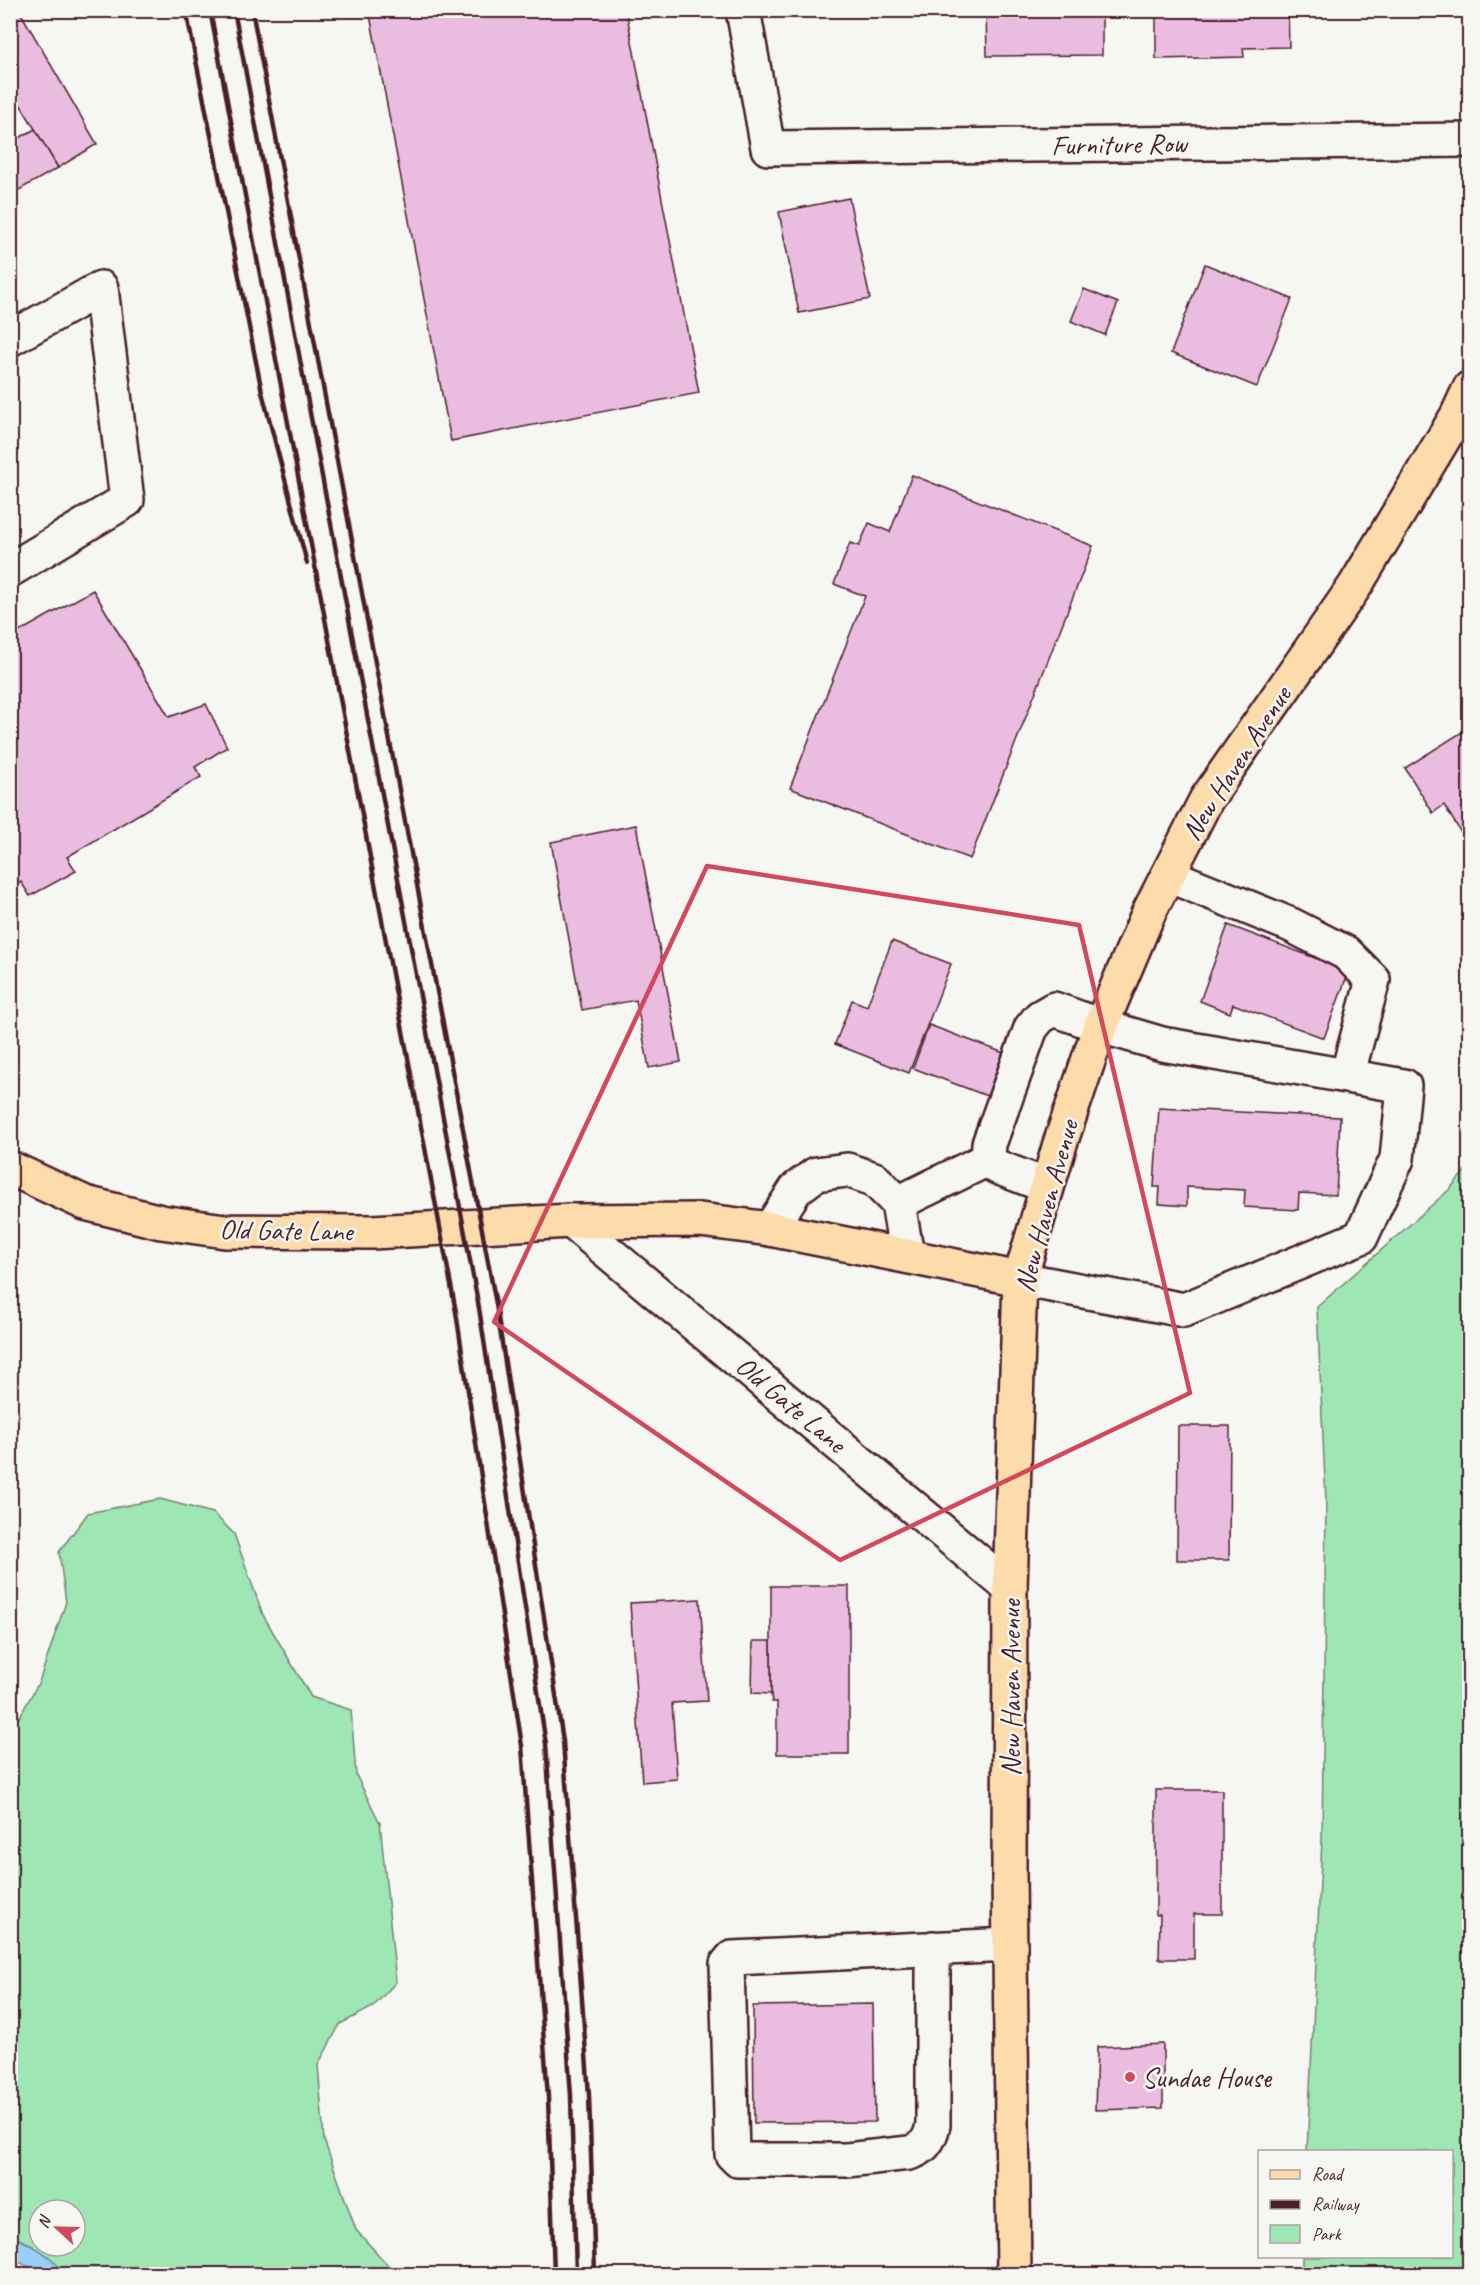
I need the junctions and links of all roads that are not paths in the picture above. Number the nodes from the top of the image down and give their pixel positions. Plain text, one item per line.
1 (742, 10) edge
2 (1470, 140) edge
3 (10, 339) edge
4 (1465, 408) edge
5 (10, 570) edge
6 (1168, 875) junction
7 (1101, 1026) junction
8 (1347, 1076) junction
9 (988, 1159) junction
10 (10, 1168) edge
11 (1047, 1186) junction
12 (898, 1203) junction
13 (571, 1221) junction
14 (770, 1228) junction
15 (908, 1256) junction
16 (1020, 1279) junction
17 (1010, 1588) junction
18 (1010, 1945) junction
19 (933, 1948) junction
20 (1014, 2274) edge

1 - 2 street, Furniture Row
3 - 5 street
4 - 6 main road, New Haven Avenue
6 - 7 main road, New Haven Avenue
6 - 8 street
7 - 8 street
7 - 9 street
7 - 11 main road, New Haven Avenue
8 - 16 street
9 - 11 street
9 - 12 street
10 - 13 main road, Old Gate Lane
11 - 16 main road, New Haven Avenue
12 - 14 street
12 - 15 street
13 - 14 main road, Old Gate Lane
13 - 17 street, Old Gate Lane
14 - 15 main road, Old Gate Lane
15 - 16 main road, Old Gate Lane
16 - 17 main road, New Haven Avenue
17 - 18 main road, New Haven Avenue
18 - 19 street
18 - 20 main road, New Haven Avenue
19 - 19 street

